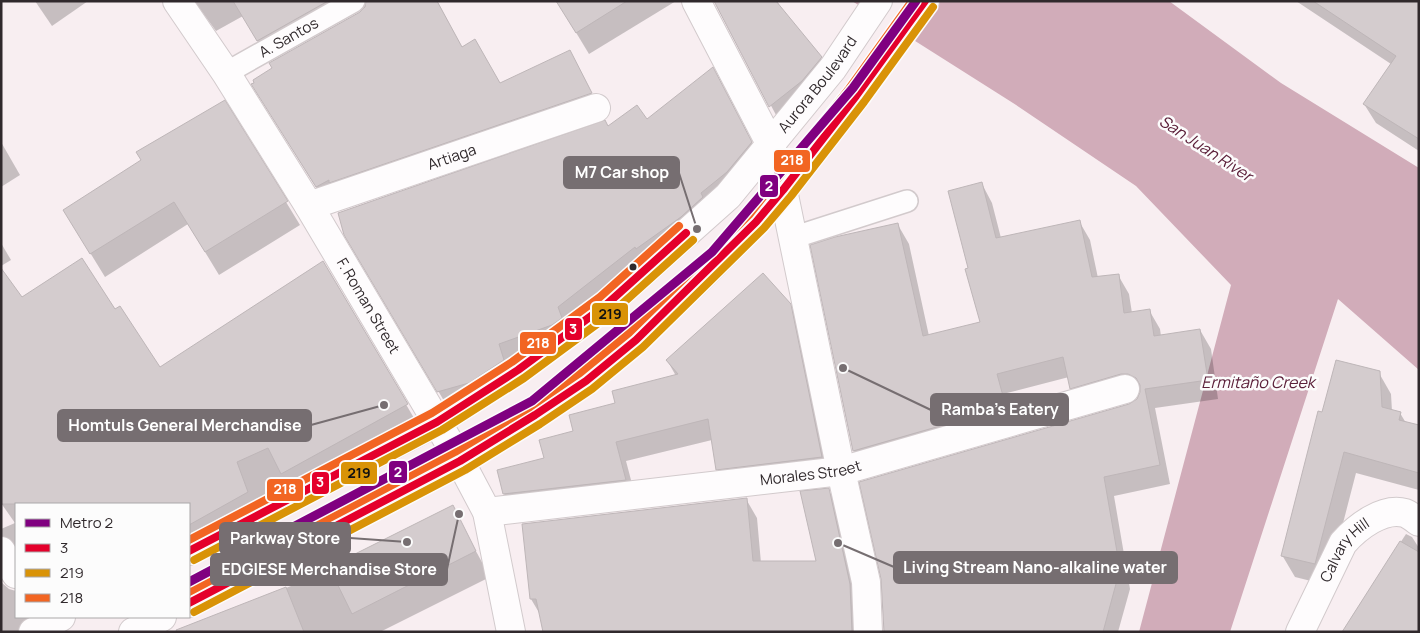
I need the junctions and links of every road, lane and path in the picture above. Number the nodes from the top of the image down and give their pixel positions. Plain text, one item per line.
1 (177, 1) edge
2 (354, 1) edge
3 (696, 1) edge
4 (878, 1) edge
5 (925, 1) edge
6 (226, 73) junction
7 (596, 108) dead end
8 (770, 145) junction
9 (783, 190) junction
10 (907, 201) dead end
11 (309, 206) junction
12 (792, 238) junction
13 (1125, 389) dead end
14 (437, 422) junction
15 (460, 461) junction
16 (841, 471) junction
17 (487, 512) junction
18 (1419, 522) edge
19 (190, 550) edge
20 (1, 551) edge
21 (15, 572) edge
22 (190, 602) edge
23 (160, 618) edge
24 (133, 632) edge
25 (512, 632) edge
26 (868, 632) edge
27 (1300, 632) edge

1 - 6 street, F. Roman Street
2 - 6 lane, A. Santos
3 - 8 street
4 - 8 street, Aurora Boulevard
5 - 9 street
6 - 11 street, F. Roman Street
7 - 11 street, Artiaga
8 - 9 street
8 - 14 street, Aurora Boulevard
9 - 12 street
9 - 15 street
10 - 12 lane
11 - 14 street, F. Roman Street
12 - 16 street
13 - 16 street, Morales Street
14 - 15 street, F. Roman Street
14 - 19 street, Aurora Boulevard
15 - 17 street, F. Roman Street
15 - 22 street
16 - 17 street, Morales Street
16 - 26 street
17 - 25 street, F. Roman Street
18 - 27 street, Calvary Hill
20 - 21 street
23 - 24 street

